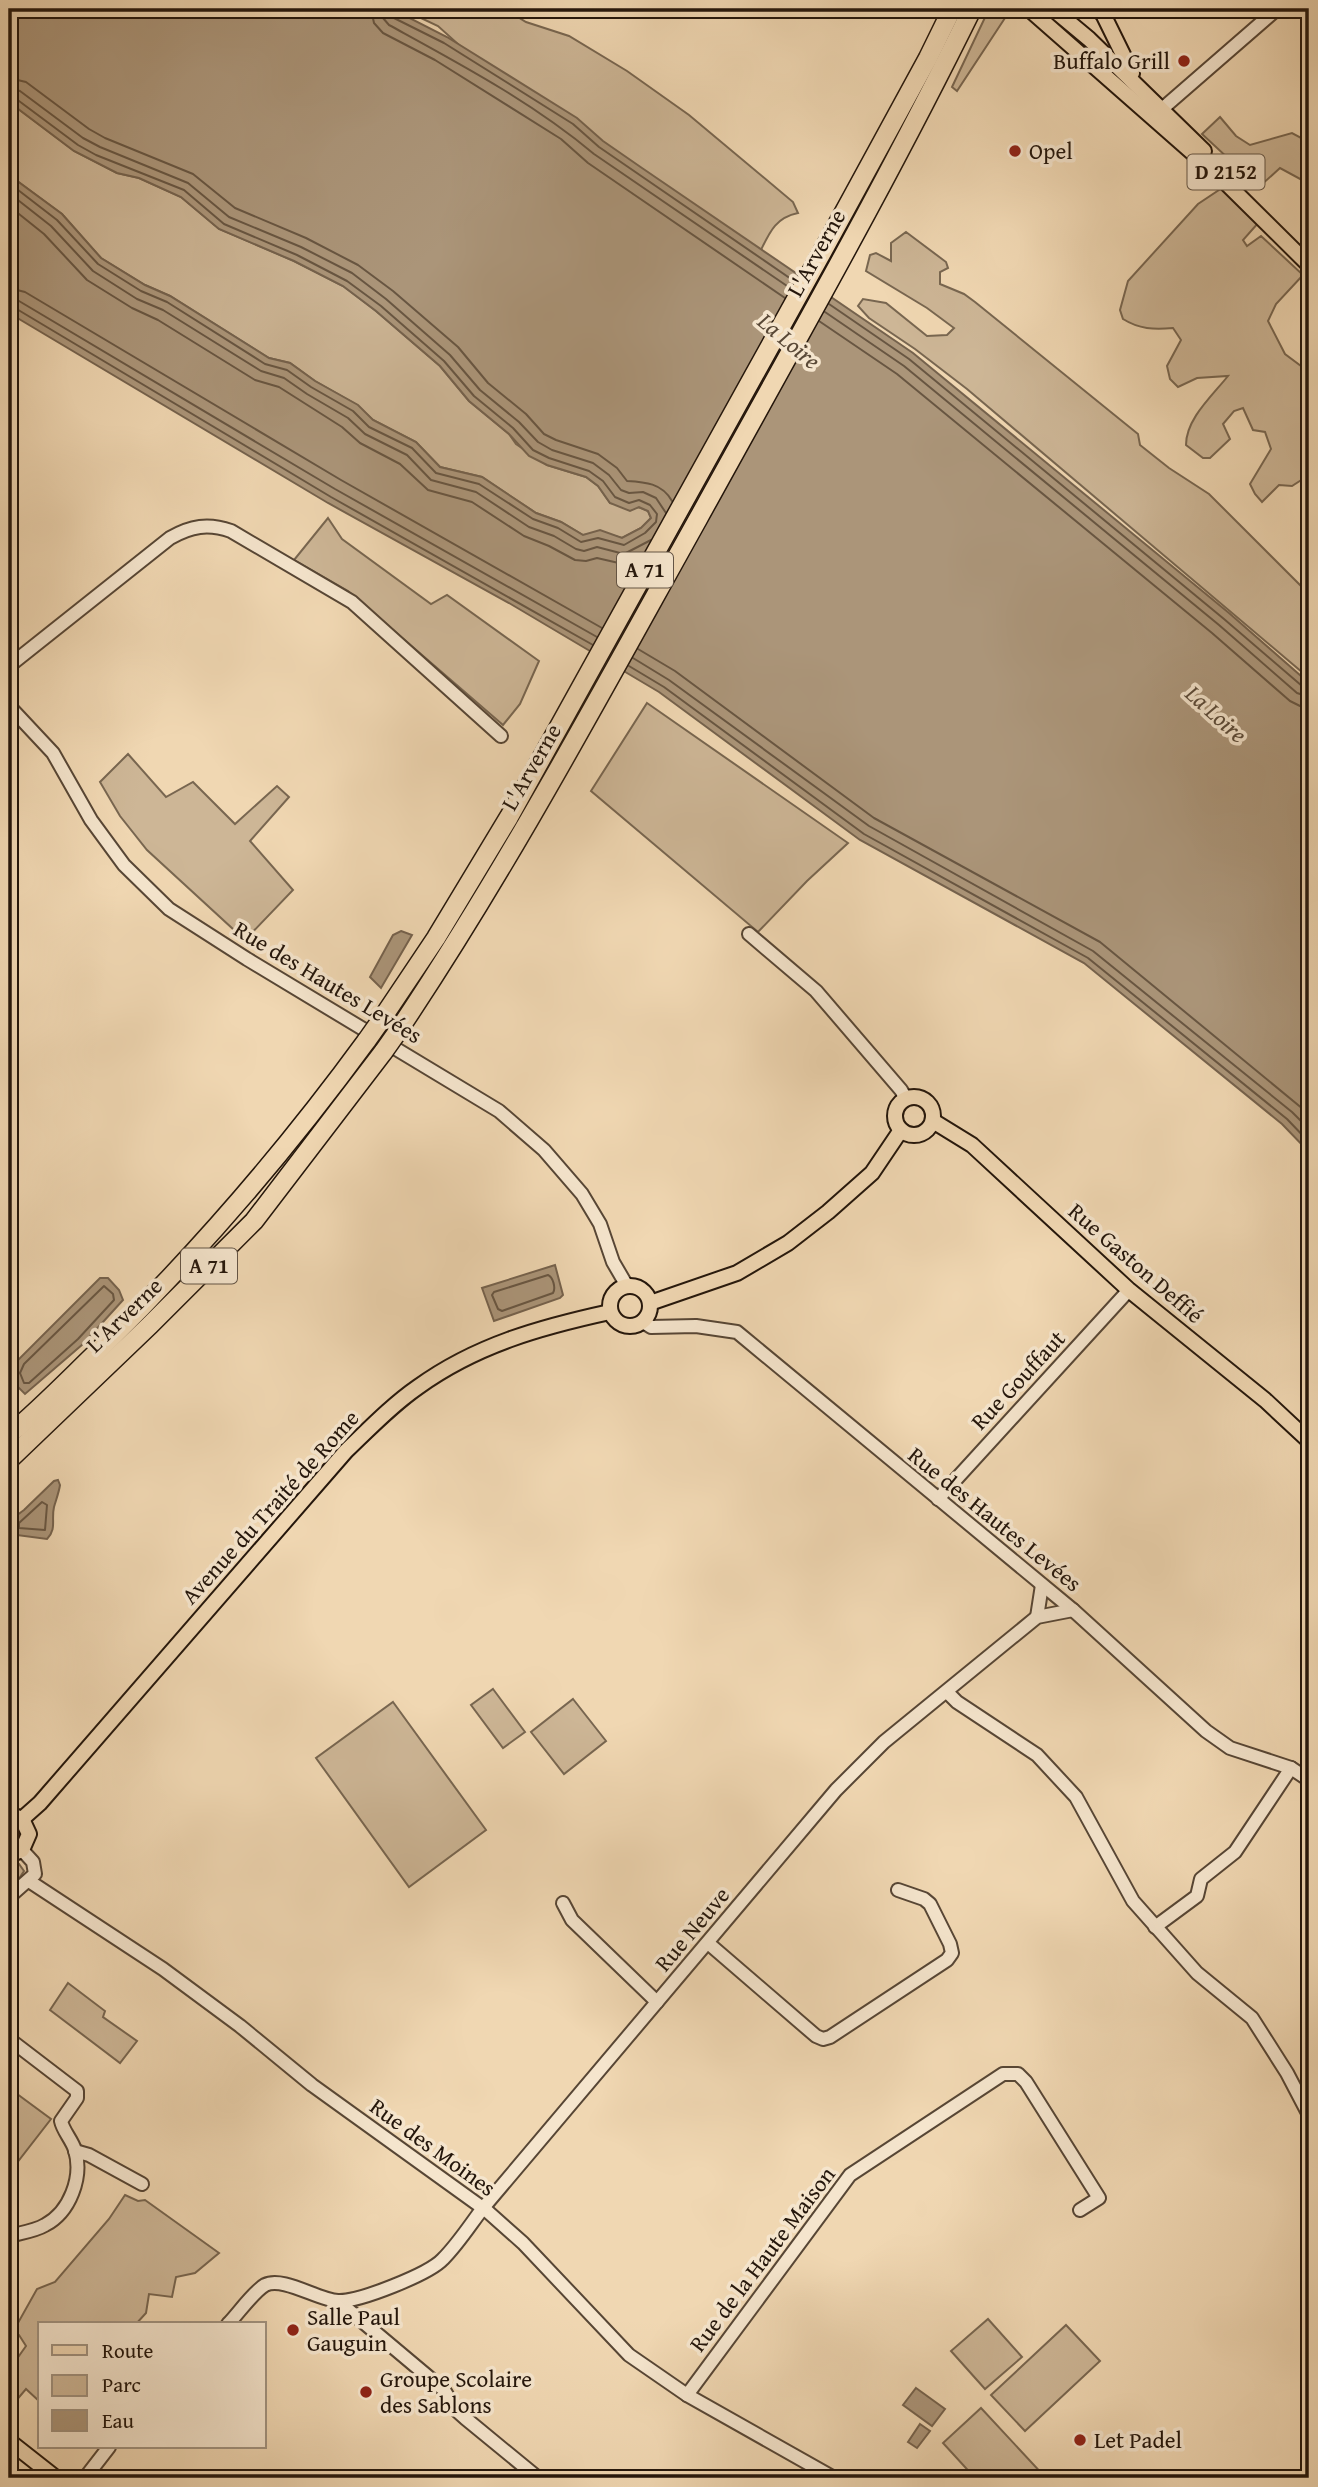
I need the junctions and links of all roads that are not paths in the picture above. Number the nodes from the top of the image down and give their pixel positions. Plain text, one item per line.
1 (952, 9) edge
2 (972, 9) edge
3 (1053, 9) edge
4 (1278, 9) edge
5 (1035, 11) edge
6 (1101, 11) edge
7 (1089, 39) junction
8 (1067, 44) junction
9 (1142, 90) junction
10 (1162, 109) junction
11 (1309, 255) edge
12 (1309, 265) edge
13 (9, 666) edge
14 (9, 706) edge
15 (501, 736) dead end
16 (749, 934) dead end
17 (906, 1099) junction
18 (933, 1121) junction
19 (901, 1130) junction
20 (627, 1286) junction
21 (1129, 1290) junction
22 (650, 1303) junction
23 (610, 1312) junction
24 (643, 1322) junction
25 (9, 1435) edge
26 (1309, 1441) edge
27 (9, 1460) edge
28 (938, 1499) junction
29 (1042, 1585) junction
30 (1073, 1609) junction
31 (1037, 1617) junction
32 (947, 1692) junction
33 (1291, 1768) junction
34 (1309, 1780) edge
35 (15, 1816) edge
36 (15, 1852) edge
37 (27, 1883) junction
38 (898, 1890) dead end
39 (9, 1897) edge
40 (563, 1903) dead end
41 (1155, 1927) junction
42 (708, 1943) junction
43 (657, 2002) junction
44 (9, 2039) edge
45 (1309, 2115) edge
46 (75, 2151) junction
47 (142, 2184) dead end
48 (483, 2208) junction
49 (1080, 2210) dead end
50 (9, 2236) edge
51 (338, 2301) junction
52 (230, 2322) edge
53 (687, 2395) junction
54 (9, 2441) edge
55 (9, 2448) edge
56 (108, 2448) edge
57 (44, 2478) edge
58 (57, 2478) edge
59 (85, 2478) edge
60 (538, 2478) edge
61 (834, 2478) edge

1 - 25 highway, L'Arverne / A 71, bridge
2 - 27 highway, L'Arverne / A 71, bridge
3 - 7 main road, D 2152
4 - 10 street
5 - 8 main road, D 2152
6 - 7 main road
6 - 9 main road
7 - 8 main road
7 - 9 main road, D 2152
8 - 12 main road, D 2152
9 - 10 main road, D 2152
10 - 11 main road, D 2152
13 - 15 street
14 - 20 street, Rue des Hautes Levées
16 - 17 street
17 - 18 main road
17 - 19 main road
18 - 19 main road
18 - 21 main road, Rue Gaston Deffié
19 - 22 main road
20 - 22 main road
20 - 23 main road
21 - 26 main road, Rue Gaston Deffié
21 - 28 street, Rue Gouffaut
22 - 24 main road
23 - 24 main road
23 - 35 main road, Avenue du Traité de Rome
24 - 28 street, Rue des Hautes Levées
28 - 29 street, Rue des Hautes Levées
29 - 30 street, Rue des Hautes Levées
29 - 31 street
30 - 31 street
30 - 33 street, Rue des Hautes Levées
31 - 32 street, Rue Neuve
32 - 41 street
32 - 42 street, Rue Neuve
33 - 34 street, Rue des Hautes Levées
33 - 41 street
35 - 36 main road
36 - 37 street
37 - 39 street
37 - 48 street, Rue des Moines
38 - 42 street
40 - 43 street
41 - 45 street
42 - 43 street, Rue Neuve
43 - 48 street, Rue Neuve
44 - 46 street
46 - 47 street
46 - 50 street
48 - 51 street, Rue Neuve
48 - 53 street, Rue des Moines
49 - 53 street, Rue de la Haute Maison
51 - 52 street
51 - 60 street
53 - 61 street, Rue des Moines
54 - 58 main road
55 - 57 main road
56 - 59 street

